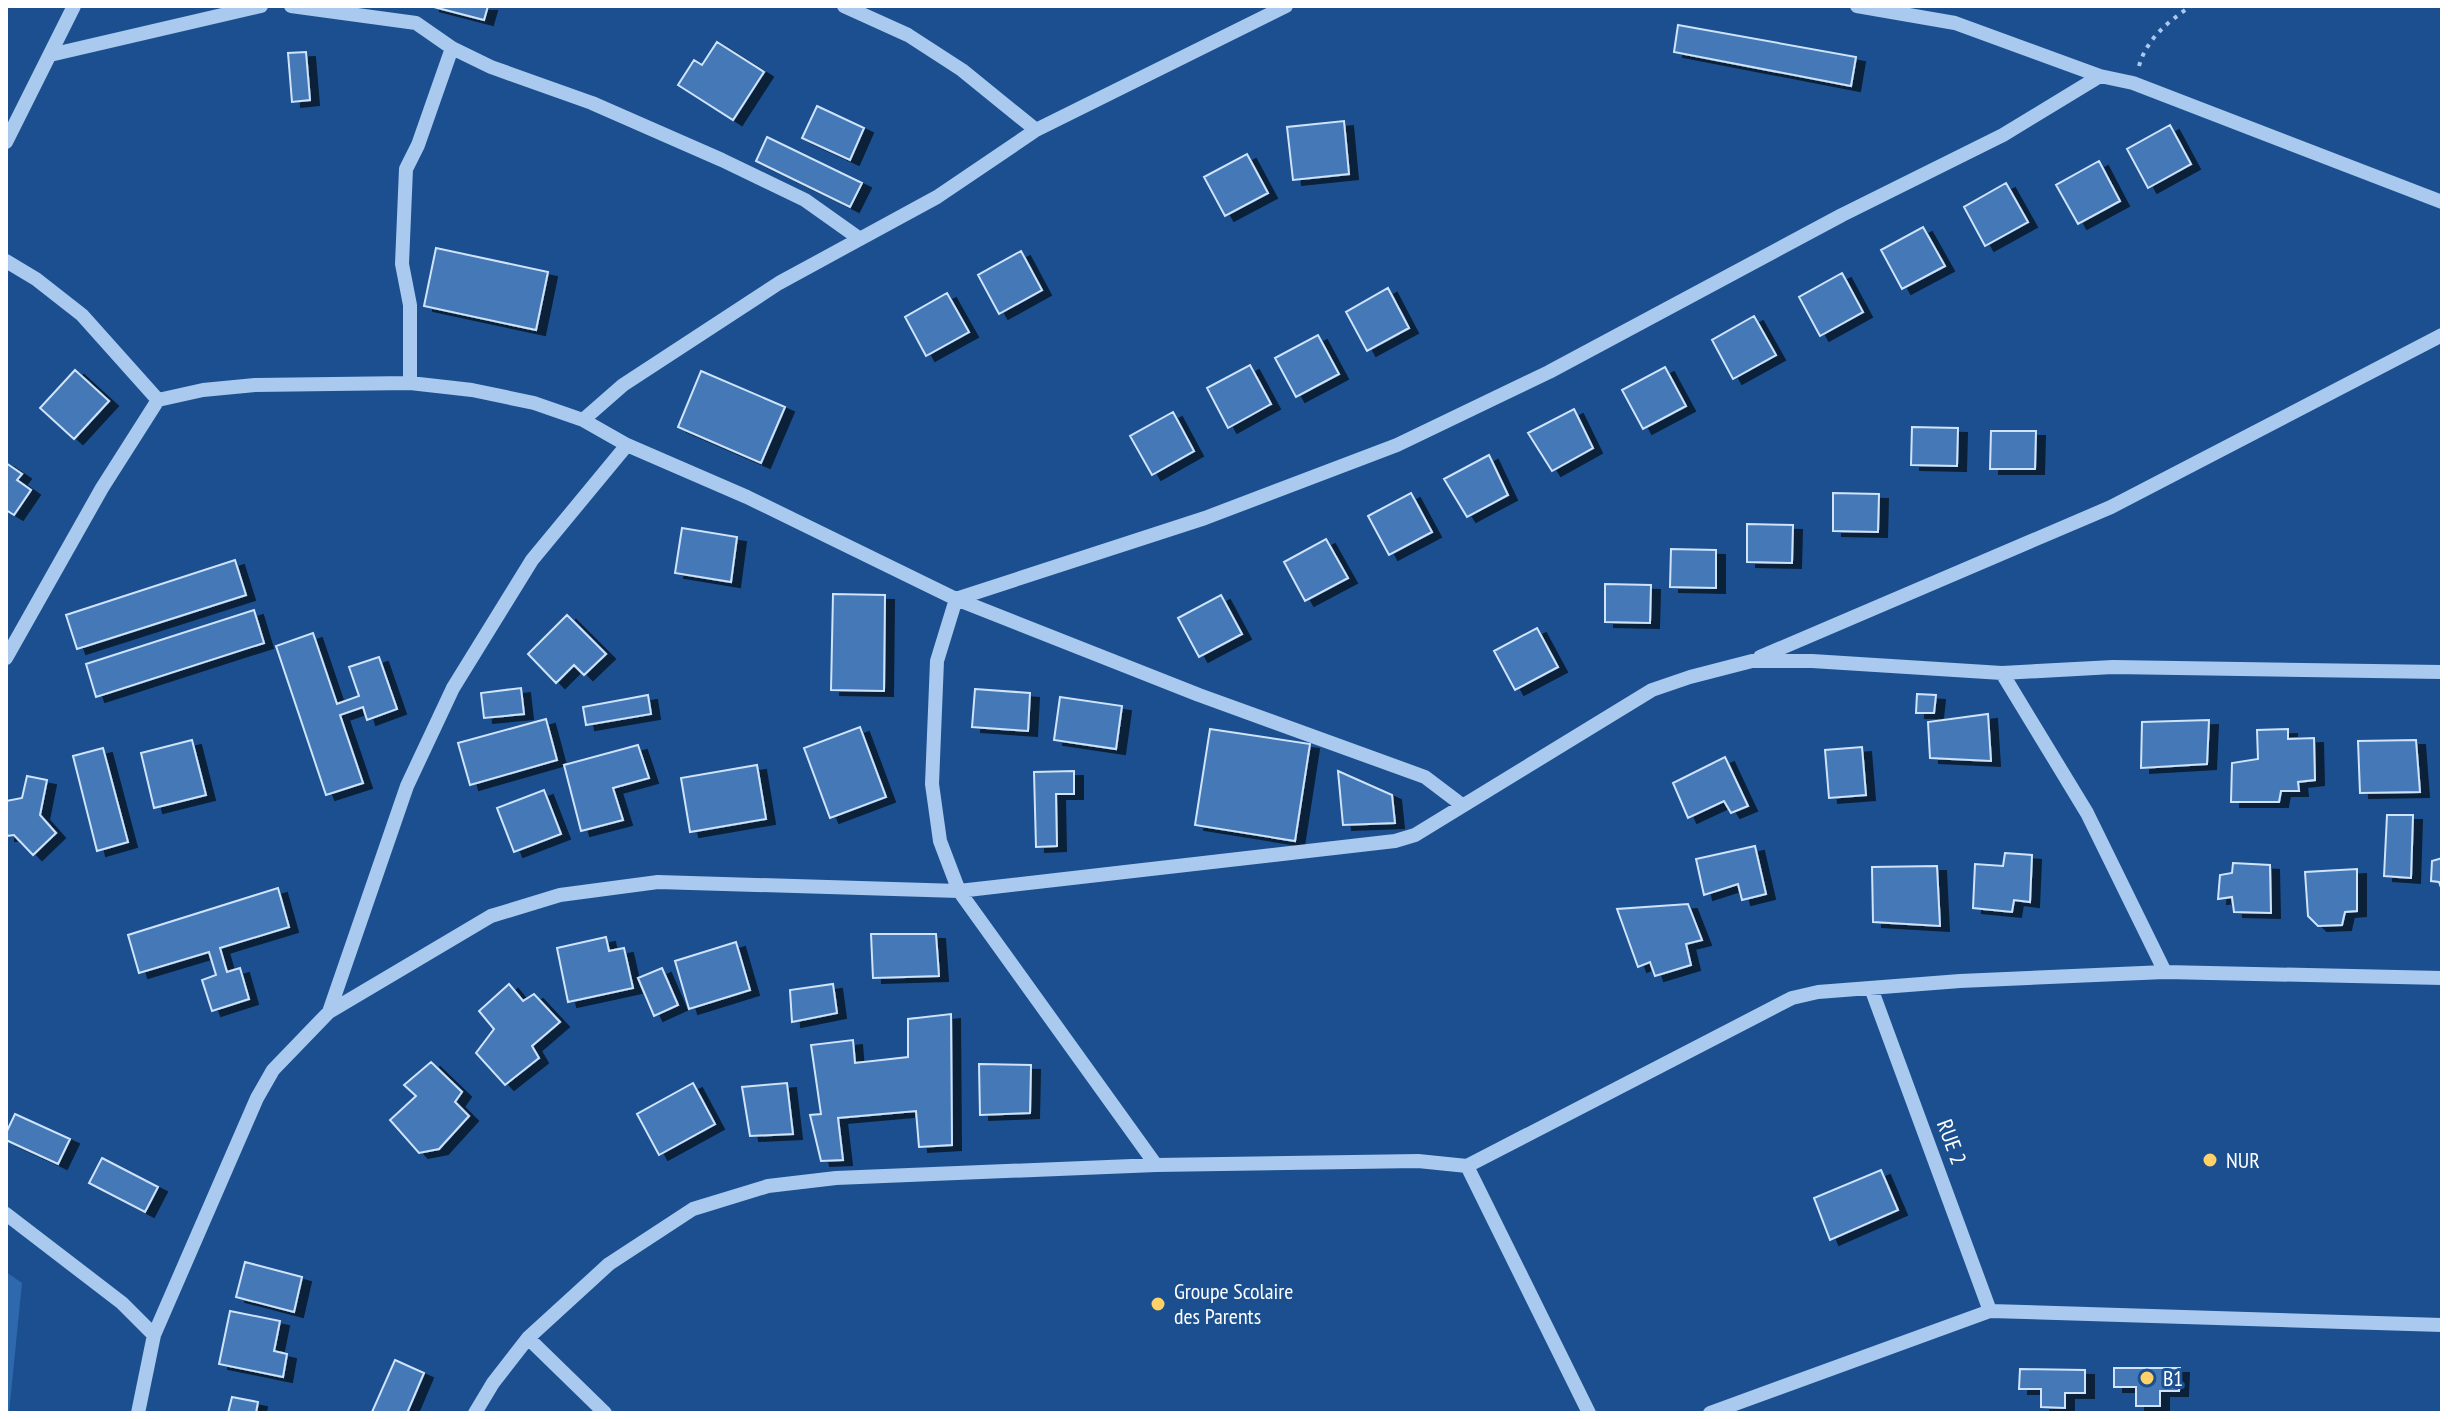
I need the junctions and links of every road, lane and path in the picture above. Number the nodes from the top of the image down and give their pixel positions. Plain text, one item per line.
1 (74, 6) edge
2 (261, 6) edge
3 (291, 6) edge
4 (844, 6) edge
5 (1286, 6) edge
6 (1857, 6) edge
7 (2191, 6) edge
8 (452, 48) junction
9 (50, 55) junction
10 (2100, 76) junction
11 (2133, 83) junction
12 (1036, 130) junction
13 (6, 142) edge
14 (2442, 202) edge
15 (860, 239) junction
16 (6, 261) edge
17 (2442, 335) edge
18 (410, 383) junction
19 (158, 400) junction
20 (583, 420) junction
21 (627, 445) junction
22 (956, 599) junction
23 (6, 658) edge
24 (1752, 661) junction
25 (2442, 672) edge
26 (2002, 673) junction
27 (1462, 805) junction
28 (959, 891) junction
29 (2165, 972) junction
30 (2442, 978) edge
31 (1871, 988) junction
32 (329, 1012) junction
33 (1156, 1165) junction
34 (1467, 1166) junction
35 (6, 1214) edge
36 (1990, 1311) junction
37 (2442, 1325) edge
38 (154, 1335) junction
39 (528, 1338) junction
40 (138, 1413) edge
41 (475, 1413) edge
42 (605, 1413) edge
43 (1589, 1413) edge
44 (1710, 1413) edge

1 - 9 street
2 - 9 street
3 - 8 street
4 - 12 street
5 - 12 street
6 - 10 street
7 - 11 path
8 - 15 street
8 - 18 street
9 - 13 street
10 - 11 street
10 - 22 street
11 - 14 street
12 - 15 street
15 - 20 street
16 - 19 street
17 - 24 street
18 - 19 street
18 - 20 street
19 - 23 street
20 - 21 street
21 - 22 street
21 - 32 street
22 - 27 street
22 - 28 street
24 - 26 street
24 - 27 street
25 - 26 street
26 - 29 street
27 - 28 street
28 - 32 street
28 - 33 street
29 - 30 street
29 - 31 street
31 - 34 street
31 - 36 street, RUE 2
32 - 38 street
33 - 34 street
33 - 39 street
34 - 43 street
35 - 38 street
36 - 37 street
36 - 44 street
38 - 40 street
39 - 41 street
39 - 42 street

